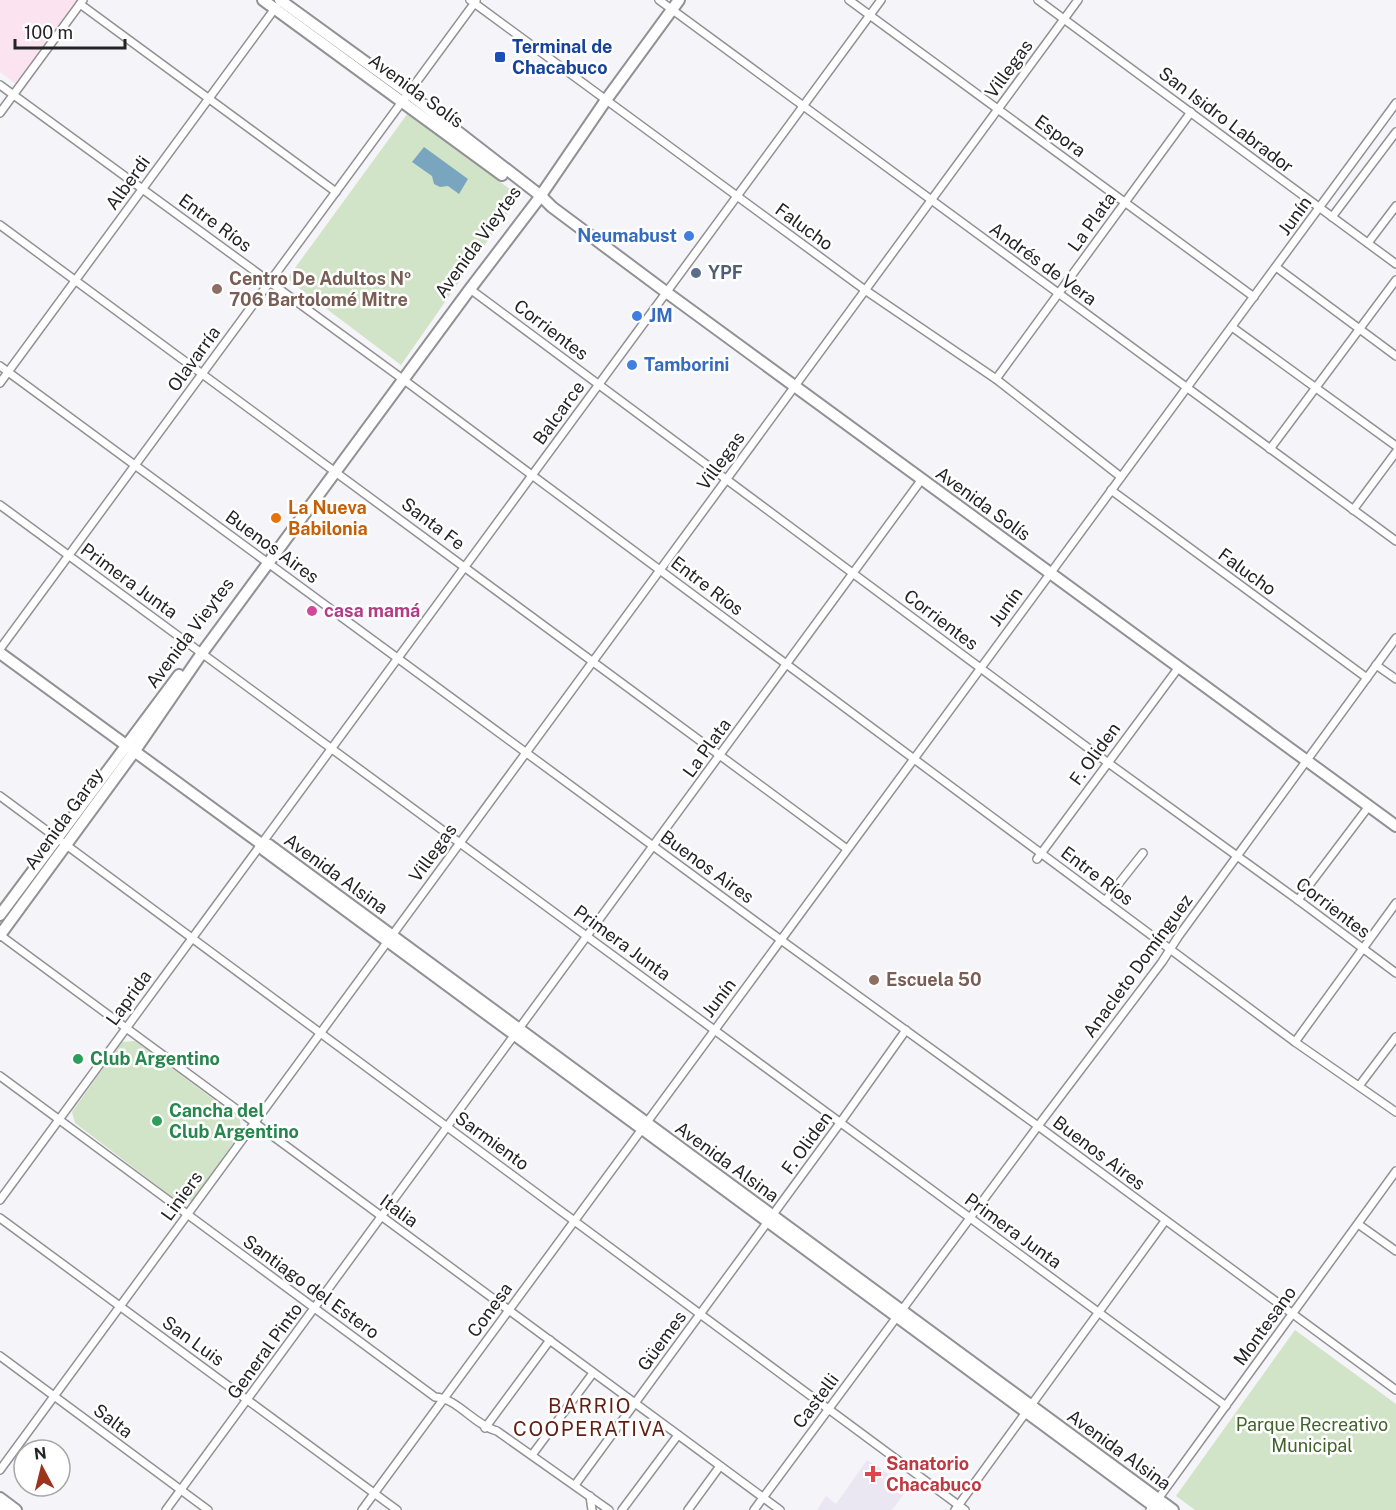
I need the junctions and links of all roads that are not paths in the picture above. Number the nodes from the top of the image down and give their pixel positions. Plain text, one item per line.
1 (263, 0) edge
2 (659, 0) edge
3 (679, 0) edge
4 (849, 0) edge
5 (881, 0) edge
6 (1038, 0) edge
7 (1078, 0) edge
8 (474, 1) edge
9 (81, 2) edge
10 (279, 2) edge
11 (672, 10) junction
12 (870, 15) junction
13 (1064, 19) junction
14 (0, 85) edge
15 (13, 95) junction
16 (405, 97) junction
17 (208, 99) junction
18 (606, 100) junction
19 (1396, 103) edge
20 (803, 106) junction
21 (998, 109) junction
22 (1191, 112) junction
23 (0, 113) edge
24 (1396, 132) edge
25 (142, 189) junction
26 (336, 192) junction
27 (536, 196) junction
28 (737, 196) junction
29 (931, 200) junction
30 (1125, 202) junction
31 (1396, 206) edge
32 (1320, 208) junction
33 (1332, 217) junction
34 (0, 225) edge
35 (1368, 243) junction
36 (1396, 264) edge
37 (1276, 267) junction
38 (75, 280) junction
39 (1396, 280) edge
40 (270, 282) junction
41 (470, 288) junction
42 (865, 290) junction
43 (666, 292) junction
44 (1058, 294) junction
45 (1254, 297) junction
46 (1232, 327) junction
47 (1359, 329) junction
48 (1396, 356) edge
49 (0, 366) edge
50 (8, 372) junction
51 (202, 374) junction
52 (402, 378) junction
53 (996, 379) junction
54 (0, 383) edge
55 (598, 384) junction
56 (794, 386) junction
57 (1186, 388) junction
58 (1316, 388) junction
59 (1396, 446) edge
60 (1270, 449) junction
61 (1396, 452) edge
62 (135, 465) junction
63 (334, 470) junction
64 (532, 475) junction
65 (1120, 477) junction
66 (726, 479) junction
67 (922, 479) junction
68 (1111, 490) junction
69 (0, 505) edge
70 (1353, 510) junction
71 (1396, 541) edge
72 (69, 556) junction
73 (267, 562) junction
74 (464, 566) junction
75 (660, 570) junction
76 (1050, 573) junction
77 (853, 574) junction
78 (1396, 638) edge
79 (0, 651) edge
80 (200, 651) junction
81 (397, 657) junction
82 (592, 661) junction
83 (787, 664) junction
84 (1376, 665) junction
85 (1179, 667) junction
86 (980, 668) junction
87 (1367, 678) junction
88 (1396, 679) edge
89 (331, 748) junction
90 (130, 749) junction
91 (526, 752) junction
92 (720, 755) junction
93 (914, 758) junction
94 (1306, 760) junction
95 (1107, 762) junction
96 (0, 796) edge
97 (1369, 806) junction
98 (1396, 826) edge
99 (57, 838) junction
100 (260, 843) junction
101 (459, 843) junction
102 (66, 845) junction
103 (653, 846) junction
104 (847, 849) junction
105 (1143, 853) dead end
106 (1039, 856) junction
107 (1237, 856) junction
108 (1298, 900) junction
109 (1105, 901) junction
110 (1396, 903) edge
111 (0, 915) edge
112 (0, 935) edge
113 (587, 937) junction
114 (192, 938) junction
115 (390, 938) junction
116 (781, 940) junction
117 (1363, 948) junction
118 (1170, 949) junction
119 (1396, 974) edge
120 (126, 1028) junction
121 (714, 1030) junction
122 (906, 1030) junction
123 (517, 1032) junction
124 (320, 1033) junction
125 (1396, 1037) edge
126 (1295, 1042) junction
127 (0, 1076) edge
128 (1359, 1086) junction
129 (1396, 1112) edge
130 (59, 1120) junction
131 (254, 1122) junction
132 (840, 1123) junction
133 (644, 1125) junction
134 (1038, 1126) junction
135 (447, 1127) junction
136 (1396, 1171) edge
137 (0, 1200) edge
138 (187, 1214) junction
139 (382, 1216) junction
140 (0, 1218) edge
141 (770, 1218) junction
142 (970, 1218) junction
143 (574, 1220) junction
144 (1165, 1221) junction
145 (1358, 1224) junction
146 (1396, 1251) edge
147 (120, 1306) junction
148 (314, 1308) junction
149 (508, 1310) junction
150 (1099, 1313) junction
151 (700, 1314) junction
152 (900, 1314) junction
153 (1293, 1314) junction
154 (550, 1340) junction
155 (0, 1356) edge
156 (593, 1373) junction
157 (1396, 1390) edge
158 (54, 1396) junction
159 (444, 1397) junction
160 (247, 1400) junction
161 (635, 1403) junction
162 (1226, 1406) junction
163 (829, 1409) junction
164 (1029, 1410) junction
165 (485, 1428) junction
166 (678, 1435) junction
167 (532, 1455) junction
168 (720, 1466) junction
169 (0, 1470) edge
170 (575, 1485) junction
171 (181, 1490) junction
172 (374, 1493) junction
173 (590, 1496) junction
174 (0, 1498) edge
175 (763, 1498) junction
176 (1155, 1506) edge
177 (960, 1508) edge
178 (16, 1510) edge
179 (166, 1510) edge
180 (208, 1510) edge
181 (362, 1510) edge
182 (397, 1510) edge
183 (592, 1510) edge
184 (609, 1510) edge
185 (622, 1510) edge
186 (688, 1510) edge
187 (754, 1510) edge
188 (780, 1510) edge
189 (1173, 1510) edge

1 - 10 street, Avenida Solís
2 - 11 street, Andrés de Vera
3 - 11 street, Avenida Vieytes
4 - 12 street, Espora
5 - 12 street, Balcarce
6 - 13 street, San Isidro Labrador
7 - 13 street, Villegas
8 - 16 street, Olavarría
8 - 18 street, Falucho
9 - 15 street
9 - 17 street
10 - 16 street, Avenida Solís
10 - 17 street, Alberdi
11 - 18 street, Avenida Vieytes
11 - 20 street, Andrés de Vera
12 - 20 street, Balcarce
12 - 21 street, Espora
13 - 21 street, Villegas
13 - 22 street, San Isidro Labrador
14 - 15 street, Entre Ríos
15 - 23 street
15 - 25 street, Entre Ríos
16 - 26 street, Olavarría
16 - 27 street, Avenida Solís
17 - 25 street, Alberdi
17 - 26 street
18 - 27 street, Avenida Vieytes
18 - 28 street, Falucho
19 - 32 street, Junín
20 - 28 street, Balcarce
20 - 29 street, Andrés de Vera
21 - 29 street, Villegas
21 - 30 street, Espora
22 - 30 street, La Plata
22 - 32 street, San Isidro Labrador
24 - 33 street
25 - 38 street, Alberdi
25 - 40 street, Entre Ríos
26 - 40 street, Olavarría
27 - 41 street, Avenida Vieytes
27 - 43 street, Avenida Solís
27 - 52 street, Avenida Vieytes
28 - 42 street, Falucho
28 - 43 street, Balcarce
29 - 42 street, Villegas
29 - 44 street, Andrés de Vera
30 - 44 street, La Plata
30 - 45 street, Espora
31 - 35 street
32 - 33 street, San Isidro Labrador
32 - 37 street, Junín
33 - 35 street, San Isidro Labrador
34 - 38 street, Santa Fe
35 - 36 street, San Isidro Labrador
37 - 45 street, Junín
37 - 47 street
38 - 50 street, Alberdi
38 - 51 street, Santa Fe
39 - 47 street
40 - 51 street, Olavarría
40 - 52 street, Entre Ríos
41 - 52 street, Avenida Vieytes
41 - 55 street, Corrientes
42 - 53 street, Falucho
42 - 56 street, Villegas
43 - 55 street, Balcarce
43 - 56 street, Avenida Solís
44 - 53 street, La Plata
44 - 57 street, Andrés de Vera
45 - 46 street, Junín
46 - 57 street, Junín
46 - 58 street
47 - 48 street
47 - 58 street
49 - 50 street, Buenos Aires
50 - 54 street, Alberdi
50 - 62 street, Buenos Aires
51 - 62 street, Olavarría
51 - 63 street, Santa Fe
52 - 63 street, Avenida Vieytes
52 - 64 street, Entre Ríos
53 - 65 street, Falucho
55 - 64 street, Balcarce
55 - 66 street, Corrientes
56 - 66 street, Villegas
56 - 67 street, Avenida Solís
57 - 60 street, Andrés de Vera
57 - 65 street, Junín
58 - 59 street
58 - 60 street
60 - 70 street, Andrés de Vera
61 - 70 street
62 - 72 street, Olavarría
62 - 73 street, Buenos Aires
63 - 73 street, Avenida Vieytes
63 - 74 street, Santa Fe
64 - 74 street, Balcarce
64 - 75 street, Entre Ríos
65 - 68 street, Junín
66 - 75 street, Villegas
66 - 77 street, Corrientes
67 - 76 street, Avenida Solís
67 - 77 street, La Plata
68 - 76 street, Junín
68 - 87 street, Falucho
69 - 72 street, Primera Junta
70 - 71 street, Andrés de Vera
72 - 79 street, Olavarría
72 - 80 street, Primera Junta
73 - 80 street, Avenida Vieytes
73 - 81 street, Buenos Aires
74 - 81 street, Balcarce
74 - 82 street, Santa Fe
75 - 82 street, Villegas
75 - 83 street, Entre Ríos
76 - 85 street, Avenida Solís
76 - 86 street, Junín
77 - 83 street, La Plata
77 - 86 street, Corrientes
78 - 84 street, Anacleto Domínguez
79 - 90 street, Avenida Alsina
80 - 89 street, Primera Junta
80 - 90 street, Avenida Vieytes
81 - 89 street, Balcarce
81 - 91 street, Buenos Aires
82 - 91 street, Villegas
82 - 92 street, Santa Fe
83 - 92 street, La Plata
83 - 93 street, Entre Ríos
84 - 87 street, Anacleto Domínguez
84 - 88 street
85 - 94 street, Avenida Solís
85 - 95 street, F. Oliden
86 - 93 street, Junín
86 - 95 street, Corrientes
87 - 94 street, Anacleto Domínguez
89 - 100 street, Balcarce
89 - 101 street, Primera Junta
90 - 99 street, Avenida Garay
90 - 100 street, Avenida Alsina
90 - 102 street, Avenida Garay
91 - 101 street, Villegas
91 - 103 street, Buenos Aires
92 - 103 street, La Plata
92 - 104 street, Santa Fe
93 - 104 street, Junín
93 - 106 street, Entre Ríos
94 - 97 street, Avenida Solís
94 - 107 street, Anacleto Domínguez
95 - 106 street, F. Oliden
95 - 107 street, Corrientes
96 - 99 street, Sarmiento
97 - 98 street, Avenida Solís
97 - 108 street
99 - 102 street, Sarmiento
99 - 111 street, Avenida Garay
100 - 114 street, Laprida
100 - 115 street, Avenida Alsina
101 - 113 street, Primera Junta
101 - 115 street, Villegas
102 - 112 street, Avenida Garay
102 - 114 street, Sarmiento
103 - 113 street, La Plata
103 - 116 street, Buenos Aires
104 - 116 street, Junín
105 - 109 street
106 - 109 street, Entre Ríos
107 - 108 street, Corrientes
107 - 118 street, Anacleto Domínguez
108 - 117 street, Corrientes
109 - 118 street, Entre Ríos
110 - 117 street
112 - 120 street, Italia
113 - 121 street, Primera Junta
113 - 123 street, La Plata
114 - 120 street, Laprida
114 - 124 street, Sarmiento
115 - 123 street, Avenida Alsina
115 - 124 street, Liniers
116 - 121 street, Junín
116 - 122 street, Buenos Aires
117 - 119 street, Corrientes
117 - 126 street
118 - 126 street, Entre Ríos
118 - 134 street, Anacleto Domínguez
120 - 130 street, Laprida
120 - 131 street, Italia
121 - 132 street, Primera Junta
121 - 133 street, Junín
122 - 132 street, F. Oliden
122 - 134 street, Buenos Aires
123 - 133 street, Avenida Alsina
123 - 135 street, General Pinto
124 - 131 street, Liniers
124 - 135 street, Sarmiento
125 - 128 street
126 - 128 street, Entre Ríos
127 - 130 street, Santiago del Estero
128 - 129 street, Entre Ríos
130 - 137 street, Laprida
130 - 138 street, Santiago del Estero
131 - 138 street, Liniers
131 - 139 street, Italia
132 - 141 street, F. Oliden
132 - 142 street, Primera Junta
133 - 141 street, Avenida Alsina
133 - 143 street, Conesa
134 - 142 street, Anacleto Domínguez
134 - 144 street, Buenos Aires
135 - 139 street, General Pinto
135 - 143 street, Sarmiento
136 - 145 street, Montesano
138 - 147 street, Liniers
138 - 148 street, Santiago del Estero
139 - 148 street, General Pinto
139 - 149 street, Italia
140 - 147 street, San Luis
141 - 151 street, Güemes
141 - 152 street, Avenida Alsina
142 - 150 street, Primera Junta
142 - 152 street, Anacleto Domínguez
143 - 149 street, Conesa
143 - 151 street, Sarmiento
144 - 150 street
144 - 153 street, Buenos Aires
145 - 146 street
145 - 153 street, Montesano
147 - 158 street, Liniers
147 - 160 street, San Luis
148 - 159 street, Santiago del Estero
148 - 160 street, General Pinto
149 - 154 street, Italia
149 - 159 street, Conesa
150 - 162 street, Primera Junta
150 - 164 street
151 - 161 street, Güemes
151 - 163 street, Sarmiento
152 - 163 street, Castelli
152 - 164 street, Avenida Alsina
153 - 157 street, Buenos Aires
153 - 162 street, Montesano
154 - 156 street, Italia
154 - 165 street
155 - 158 street, Salta
156 - 161 street, Italia
156 - 167 street
158 - 169 street, Liniers
158 - 171 street, Salta
159 - 165 street, Santiago del Estero
159 - 172 street, Conesa
160 - 171 street, General Pinto
160 - 172 street, San Luis
161 - 166 street, Italia
161 - 170 street, Güemes
162 - 176 street, Montesano
163 - 175 street, Castelli
163 - 177 street, Sarmiento
164 - 176 street, Avenida Alsina
164 - 177 street
165 - 167 street, Santiago del Estero
166 - 168 street, Italia
166 - 185 street
167 - 170 street, Santiago del Estero
168 - 175 street, Italia
168 - 186 street
170 - 173 street, Santiago del Estero
171 - 179 street, General Pinto
171 - 180 street, Salta
172 - 181 street, Conesa
172 - 182 street, San Luis
173 - 183 street
173 - 184 street, Santiago del Estero
174 - 178 street
175 - 187 street, Castelli
175 - 188 street, Italia
176 - 189 street, Avenida Alsina

